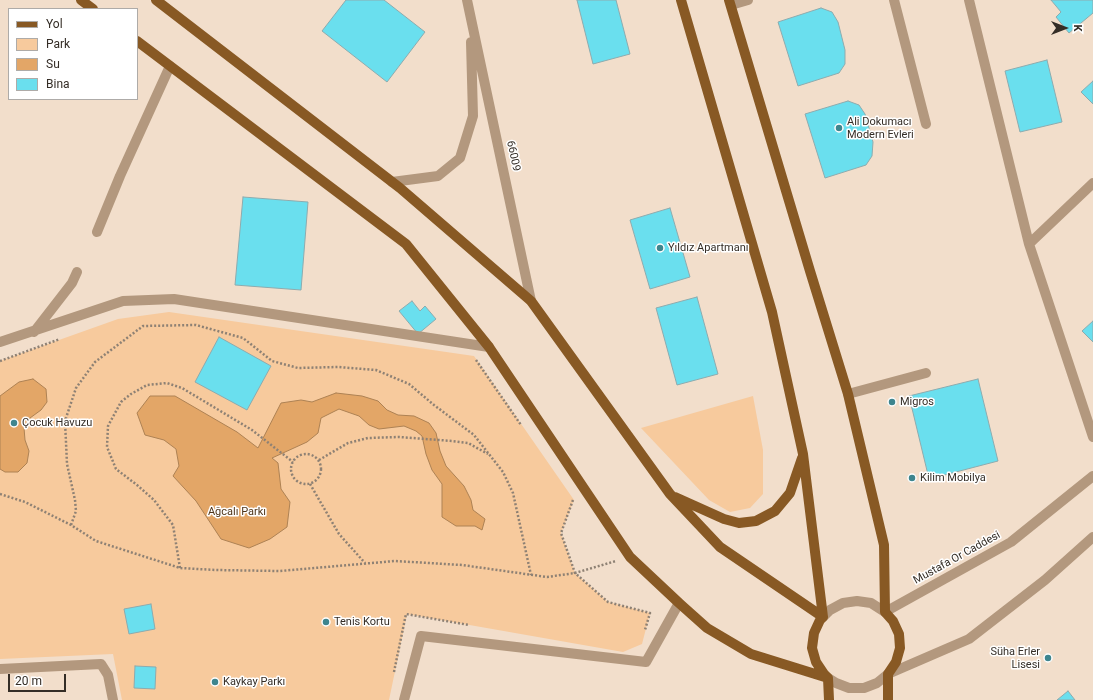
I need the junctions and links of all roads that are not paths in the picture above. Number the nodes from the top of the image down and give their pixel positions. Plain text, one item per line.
1 (81, 0) edge
2 (156, 0) edge
3 (467, 0) edge
4 (681, 0) edge
5 (748, 0) edge
6 (894, 0) edge
7 (969, 0) edge
8 (730, 2) edge
9 (92, 8) edge
10 (471, 16) junction
11 (138, 43) edge
12 (170, 66) junction
13 (926, 124) dead end
14 (392, 182) junction
15 (1093, 183) edge
16 (97, 232) dead end
17 (1029, 244) junction
18 (77, 272) dead end
19 (531, 301) junction
20 (34, 332) junction
21 (0, 342) edge
22 (489, 348) junction
23 (926, 373) dead end
24 (848, 394) junction
25 (1093, 437) edge
26 (803, 454) junction
27 (1093, 476) edge
28 (670, 494) junction
29 (1093, 537) edge
30 (679, 603) junction
31 (885, 612) junction
32 (823, 617) junction
33 (0, 669) edge
34 (888, 674) junction
35 (828, 678) junction
36 (113, 700) edge
37 (404, 700) edge
38 (829, 700) edge
39 (888, 700) edge

1 - 9 main road
2 - 14 main road
3 - 10 street, 66009
4 - 26 main road
5 - 8 street
6 - 13 street
7 - 17 street
8 - 24 main road
10 - 14 street, 66009
10 - 19 street, 66009
11 - 12 main road
12 - 16 street
12 - 22 main road
14 - 19 main road
15 - 17 street
17 - 25 street
18 - 20 street
19 - 28 main road
20 - 21 street
20 - 22 street
22 - 30 main road
23 - 24 street
24 - 31 main road
26 - 28 main road
26 - 32 main road
27 - 31 street, Mustafa Or Caddesi
28 - 32 main road
29 - 34 street
30 - 35 main road
30 - 37 street
31 - 32 street
31 - 34 main road
32 - 35 main road
33 - 36 street
34 - 35 street
34 - 39 main road
35 - 38 main road

